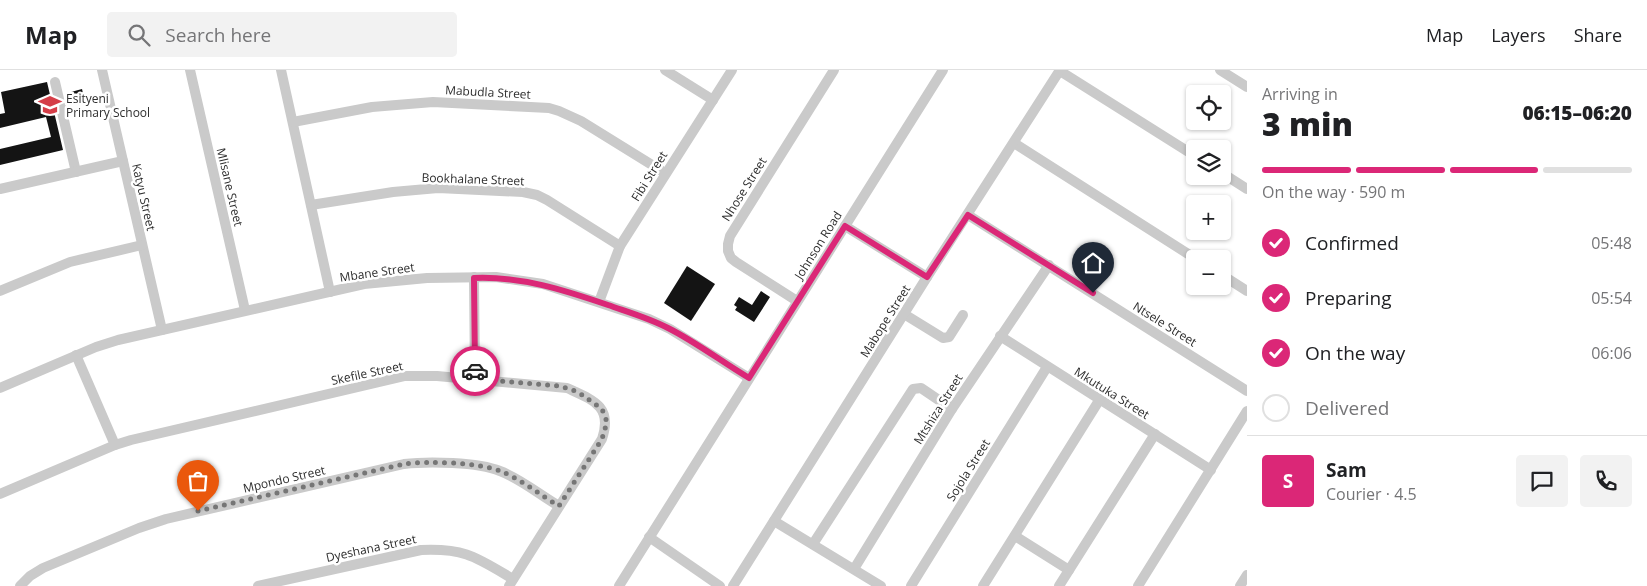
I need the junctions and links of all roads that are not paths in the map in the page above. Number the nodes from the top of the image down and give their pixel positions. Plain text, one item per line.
1 (102, 70) edge
2 (190, 70) edge
3 (281, 70) edge
4 (664, 70) edge
5 (732, 70) edge
6 (834, 70) edge
7 (943, 70) edge
8 (1060, 70) edge
9 (1220, 70) edge
10 (55, 82) dead end
11 (1247, 87) edge
12 (713, 100) junction
13 (293, 122) junction
14 (1014, 143) junction
15 (1186, 150) edge
16 (123, 161) junction
17 (76, 172) junction
18 (665, 174) junction
19 (1231, 179) edge
20 (0, 189) edge
21 (1247, 189) edge
22 (311, 205) junction
23 (968, 215) junction
24 (845, 226) junction
25 (142, 245) junction
26 (620, 246) junction
27 (1186, 253) edge
28 (1050, 265) junction
29 (927, 277) junction
30 (474, 278) junction
31 (1231, 281) edge
32 (0, 291) edge
33 (1247, 291) edge
34 (330, 292) junction
35 (797, 300) junction
36 (599, 302) junction
37 (245, 310) junction
38 (904, 314) junction
39 (963, 315) dead end
40 (162, 330) junction
41 (1000, 336) junction
42 (76, 356) junction
43 (1046, 367) junction
44 (749, 378) junction
45 (475, 379) junction
46 (0, 388) edge
47 (1247, 391) edge
48 (1100, 399) junction
49 (952, 409) junction
50 (1247, 411) edge
51 (1155, 434) junction
52 (115, 445) junction
53 (1211, 470) junction
54 (0, 494) edge
55 (559, 506) junction
56 (774, 521) junction
57 (1015, 536) junction
58 (649, 537) junction
59 (813, 544) junction
60 (854, 569) junction
61 (1069, 570) junction
62 (1247, 575) edge
63 (511, 583) edge
64 (20, 586) edge
65 (258, 586) edge
66 (619, 586) edge
67 (720, 586) edge
68 (733, 586) edge
69 (880, 586) edge
70 (911, 586) edge
71 (983, 586) edge
72 (1059, 586) edge
73 (1138, 586) edge
74 (1240, 586) edge

1 - 16 street, Katyu Street
2 - 37 street, Mlisane Street
3 - 13 street
4 - 12 street
5 - 12 street, Fibi Street
6 - 35 street, Nhose Street
7 - 24 street, Johnson Road
8 - 14 street, Mabope Street
8 - 15 street
9 - 11 street
10 - 17 street
12 - 18 street, Fibi Street
13 - 18 street, Mabudla Street
13 - 22 street
14 - 23 street, Mabope Street
14 - 27 street
16 - 17 street
16 - 25 street, Katyu Street
17 - 20 street
18 - 26 street, Fibi Street
19 - 21 street
22 - 26 street, Bookhalane Street
22 - 34 street
23 - 28 street, Ntsele Street
23 - 29 street, Mabope Street
24 - 29 street
24 - 35 street, Johnson Road
25 - 32 street
25 - 40 street, Katyu Street
26 - 36 street, Fibi Street
28 - 41 street, Mtshiza Street
28 - 47 street, Ntsele Street
29 - 38 street, Mabope Street
30 - 34 street, Mbane Street
30 - 36 street, Mbane Street
30 - 45 street
31 - 33 street
34 - 37 street, Mbane Street
35 - 44 street, Johnson Road
36 - 44 street, Mbane Street
37 - 40 street, Mbane Street
38 - 39 street
38 - 56 street, Mabope Street
40 - 42 street, Mbane Street
41 - 43 street, Mkutuka Street
41 - 49 street, Mtshiza Street
42 - 46 street, Mbane Street
42 - 52 street
43 - 48 street, Mkutuka Street
43 - 70 street, Sojola Street
44 - 58 street, Johnson Road
45 - 52 street, Skefile Street
45 - 55 street, Skefile Street
48 - 51 street, Mkutuka Street
48 - 57 street
49 - 59 street
49 - 60 street, Mtshiza Street
50 - 53 street
51 - 53 street, Mkutuka Street
51 - 61 street
52 - 54 street, Skefile Street
53 - 73 street
55 - 63 street, Skefile Street
55 - 64 street, Mpondo Street
56 - 59 street
56 - 68 street, Mabope Street
57 - 61 street
57 - 71 street
58 - 66 street, Johnson Road
58 - 67 street
59 - 60 street
60 - 69 street
61 - 72 street
62 - 74 street
63 - 65 street, Dyeshana Street

